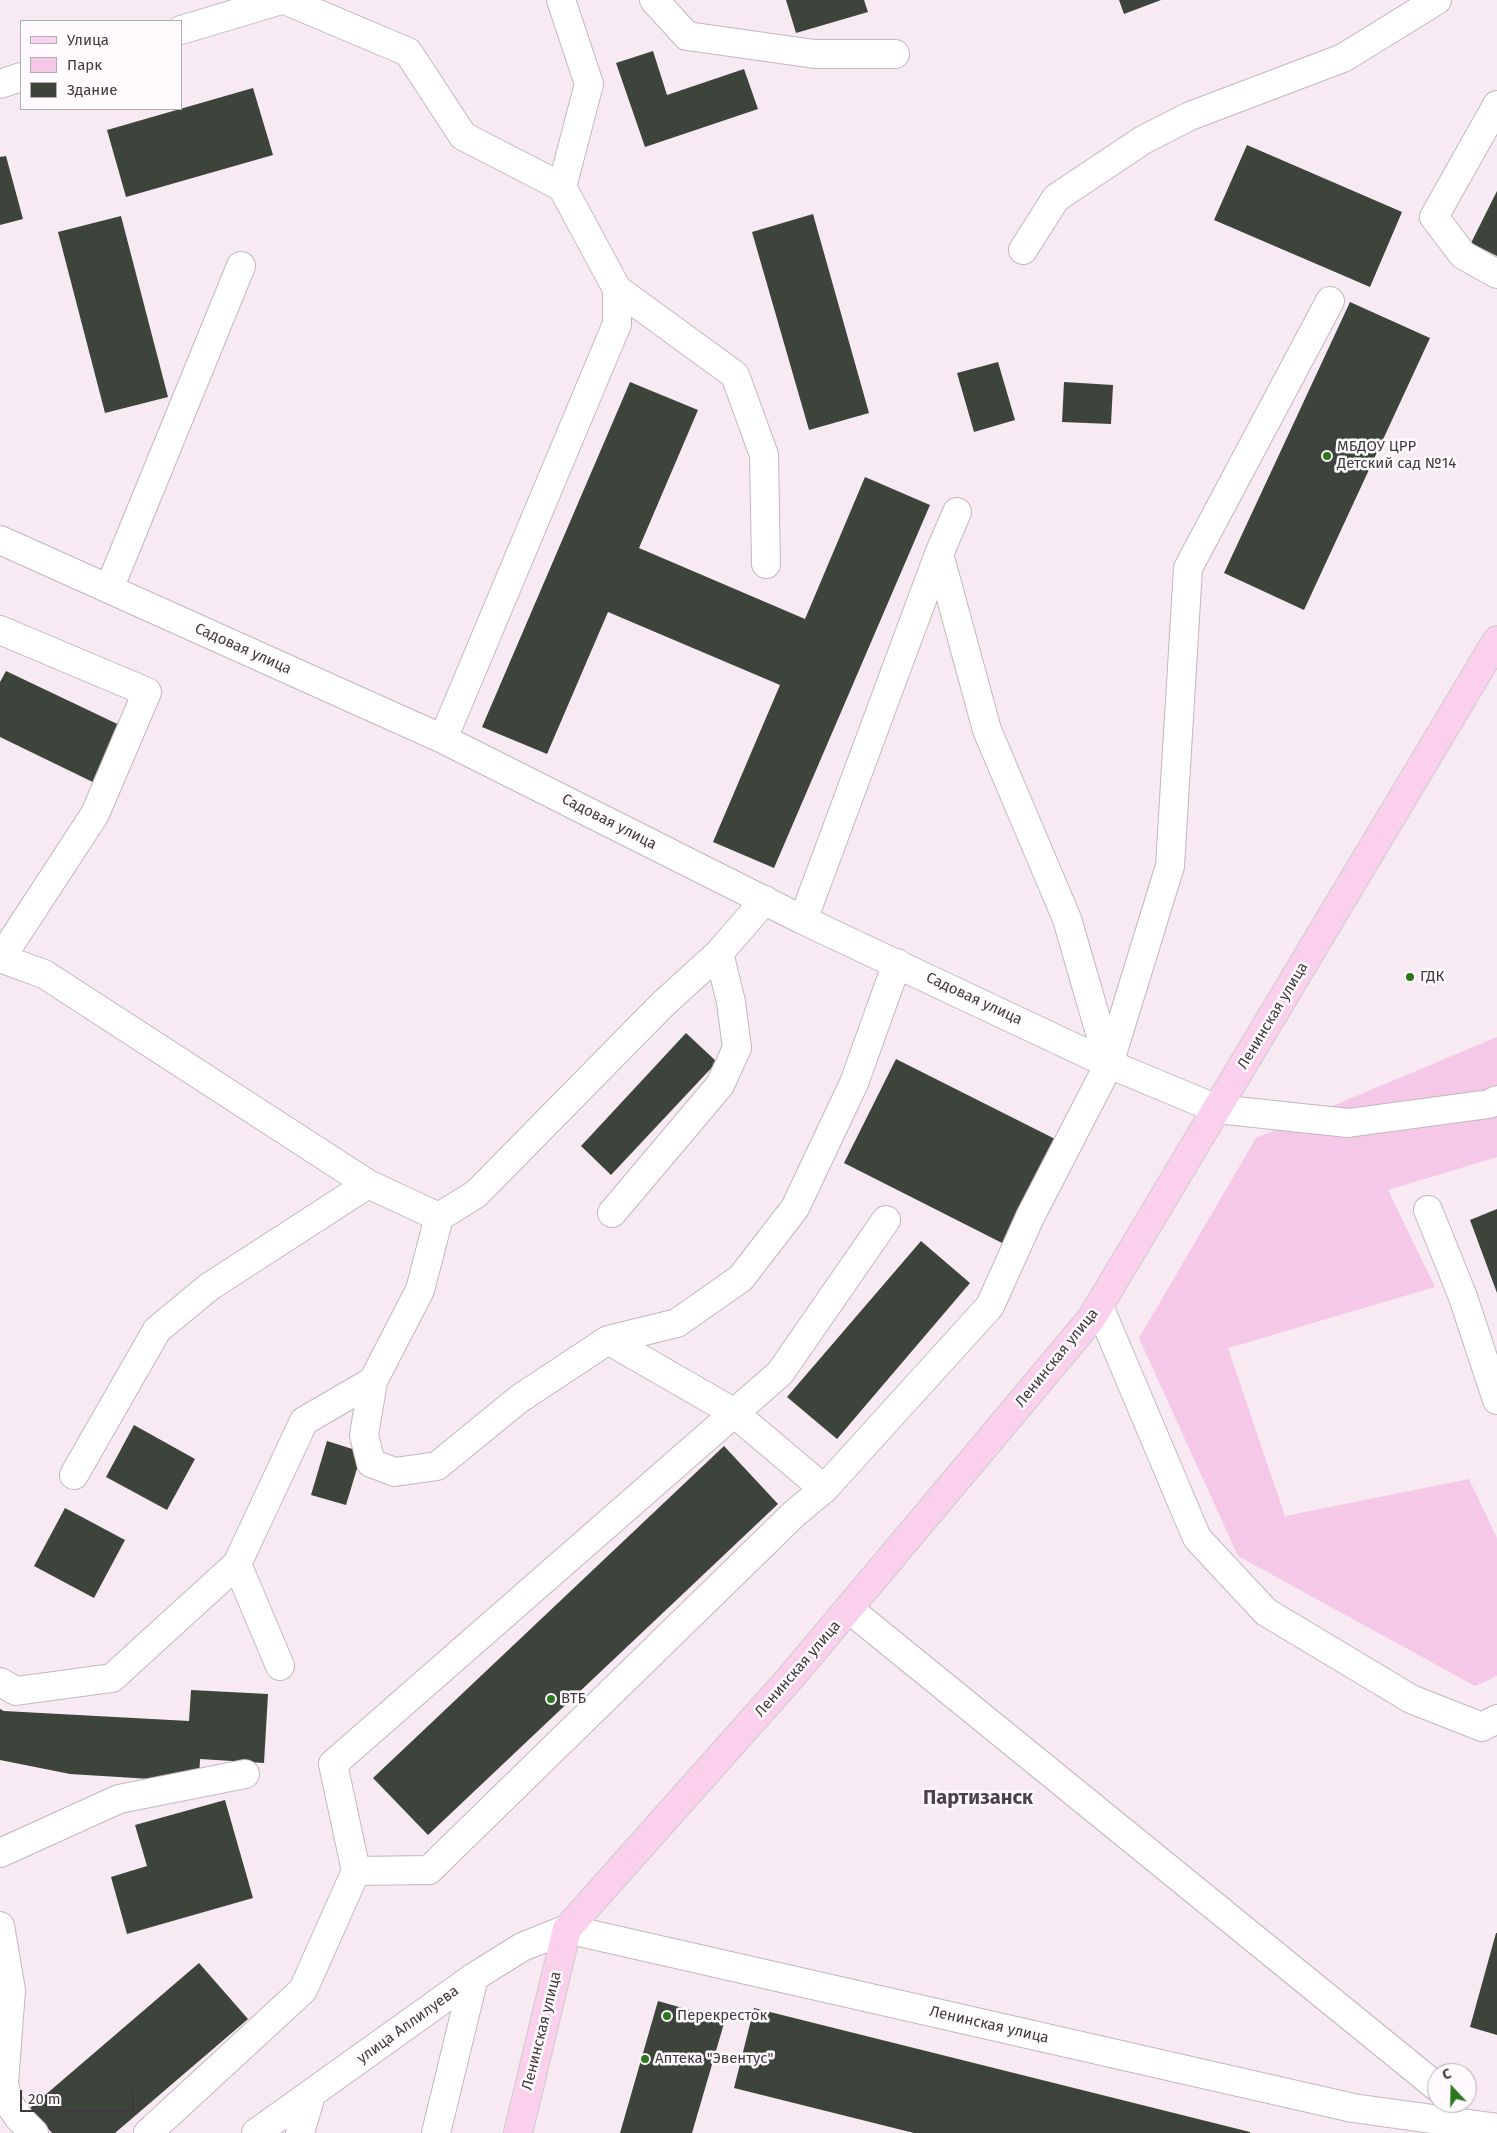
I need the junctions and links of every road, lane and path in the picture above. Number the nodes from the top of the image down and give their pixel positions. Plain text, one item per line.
1 (283, 0) edge
2 (561, 0) edge
3 (654, 0) edge
4 (1437, 0) edge
5 (182, 30) edge
6 (895, 54) dead end
7 (20, 77) edge
8 (0, 84) edge
9 (1497, 105) edge
10 (562, 187) junction
11 (1023, 250) dead end
12 (241, 266) dead end
13 (1497, 274) edge
14 (617, 289) junction
15 (1330, 301) dead end
16 (957, 512) dead end
17 (0, 540) edge
18 (939, 554) junction
19 (766, 564) dead end
20 (108, 589) junction
21 (0, 630) edge
22 (1497, 640) edge
23 (443, 739) junction
24 (765, 900) junction
25 (803, 920) junction
26 (719, 953) junction
27 (0, 958) edge
28 (898, 963) junction
29 (1110, 1064) junction
30 (1497, 1100) edge
31 (1217, 1109) junction
32 (368, 1184) junction
33 (1428, 1210) dead end
34 (612, 1213) dead end
35 (439, 1217) junction
36 (886, 1220) dead end
37 (1099, 1306) junction
38 (608, 1340) junction
39 (374, 1382) junction
40 (1497, 1400) edge
41 (733, 1412) junction
42 (74, 1476) dead end
43 (824, 1489) junction
44 (237, 1564) junction
45 (849, 1609) junction
46 (280, 1666) dead end
47 (0, 1682) edge
48 (1492, 1728) edge
49 (245, 1774) dead end
50 (0, 1853) edge
51 (356, 1871) junction
52 (0, 1926) edge
53 (567, 1929) junction
54 (474, 1977) junction
55 (1427, 2079) edge
56 (311, 2095) junction
57 (1469, 2113) edge
58 (1488, 2129) edge
59 (34, 2133) edge
60 (148, 2133) edge
61 (256, 2133) edge
62 (300, 2133) edge
63 (436, 2133) edge
64 (518, 2133) edge

1 - 5 street
1 - 10 street
2 - 10 street
3 - 6 street
4 - 11 street
7 - 8 street
9 - 13 street
10 - 14 street
12 - 20 street
14 - 19 street
14 - 23 street
15 - 29 street
16 - 18 street
17 - 20 street, Садовая улица
18 - 25 street
18 - 29 street
20 - 23 street, Садовая улица
21 - 27 street
22 - 31 main road, Ленинская улица
23 - 24 street, Садовая улица
24 - 25 street, Садовая улица
24 - 26 street
25 - 28 street, Садовая улица
26 - 34 street
26 - 35 street
27 - 32 street
28 - 29 street, Садовая улица
28 - 38 street
29 - 31 street, Садовая улица
29 - 43 street
30 - 31 street, Садовая улица
31 - 37 main road, Ленинская улица
32 - 35 street
32 - 42 street
33 - 40 street
35 - 39 street
36 - 41 street
37 - 45 main road, Ленинская улица
37 - 48 street
38 - 39 street
38 - 41 street
39 - 44 street
41 - 43 street
41 - 51 street
43 - 51 street
44 - 46 street
44 - 47 street
45 - 53 main road, Ленинская улица
45 - 55 street
49 - 50 street
51 - 60 street
52 - 59 street
53 - 54 street, улица Аллилуева
53 - 58 street, Ленинская улица
53 - 64 main road, Ленинская улица
54 - 56 street, улица Аллилуева
54 - 63 street
56 - 61 street, улица Аллилуева
56 - 62 street
57 - 58 street

